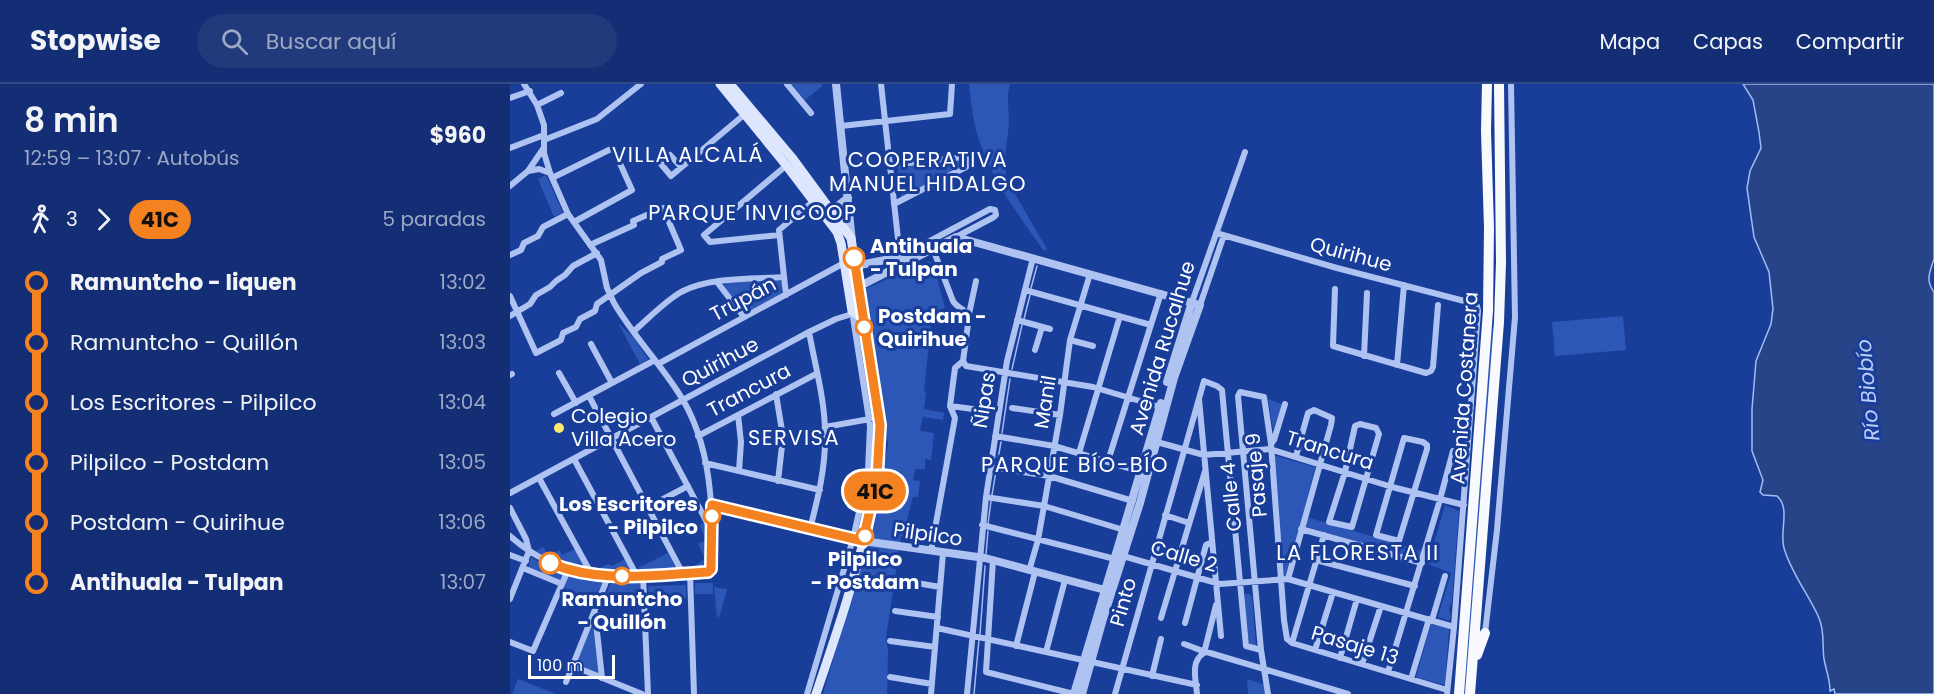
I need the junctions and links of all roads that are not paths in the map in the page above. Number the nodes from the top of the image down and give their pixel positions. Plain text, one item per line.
1 (524, 84) edge
2 (641, 84) edge
3 (720, 84) edge
4 (730, 84) edge
5 (787, 84) edge
6 (836, 84) edge
7 (881, 84) edge
8 (952, 84) edge
9 (1487, 84) edge
10 (1499, 84) edge
11 (1511, 84) edge
12 (530, 91) junction
13 (561, 93) dead end
14 (510, 98) edge
15 (537, 105) junction
16 (811, 113) dead end
17 (745, 114) junction
18 (885, 121) junction
19 (841, 126) junction
20 (544, 137) junction
21 (510, 148) edge
22 (544, 148) junction
23 (1245, 152) dead end
24 (790, 162) junction
25 (890, 165) junction
26 (681, 167) dead end
27 (528, 171) junction
28 (551, 176) junction
29 (510, 186) edge
30 (817, 198) junction
31 (848, 198) junction
32 (894, 204) junction
33 (828, 212) junction
34 (568, 214) junction
35 (574, 222) junction
36 (1216, 232) junction
37 (779, 235) junction
38 (1224, 235) junction
39 (956, 237) junction
40 (852, 242) junction
41 (590, 245) junction
42 (933, 249) junction
43 (597, 253) junction
44 (510, 255) edge
45 (919, 256) junction
46 (900, 257) junction
47 (1033, 258) junction
48 (844, 263) junction
49 (855, 266) junction
50 (1090, 274) junction
51 (846, 276) junction
52 (784, 277) junction
53 (976, 280) dead end
54 (717, 282) junction
55 (1404, 285) junction
56 (858, 287) junction
57 (1335, 289) dead end
58 (1025, 290) junction
59 (1161, 293) junction
60 (1367, 293) dead end
61 (786, 294) junction
62 (510, 296) edge
63 (610, 296) junction
64 (1196, 304) junction
65 (1080, 305) junction
66 (1437, 305) dead end
67 (852, 313) junction
68 (513, 314) edge
69 (969, 314) junction
70 (1120, 316) junction
71 (744, 317) junction
72 (862, 318) junction
73 (1017, 320) junction
74 (1150, 325) junction
75 (1042, 327) junction
76 (1050, 329) dead end
77 (633, 331) junction
78 (809, 332) junction
79 (1070, 340) junction
80 (591, 344) dead end
81 (1093, 346) dead end
82 (1035, 350) dead end
83 (1364, 356) junction
84 (963, 361) junction
85 (656, 362) junction
86 (1397, 365) junction
87 (1006, 372) junction
88 (559, 373) dead end
89 (816, 374) junction
90 (1065, 382) junction
91 (612, 383) junction
92 (1099, 389) junction
93 (1240, 392) joint
94 (776, 394) junction
95 (589, 396) junction
96 (1199, 396) junction
97 (1127, 397) junction
98 (683, 400) junction
99 (576, 403) junction
100 (1285, 404) dead end
101 (950, 406) junction
102 (1160, 407) junction
103 (1012, 408) dead end
104 (973, 409) dead end
105 (554, 414) dead end
106 (738, 415) junction
107 (1060, 415) junction
108 (651, 417) junction
109 (870, 419) junction
110 (825, 427) junction
111 (698, 436) junction
112 (995, 436) junction
113 (612, 439) junction
114 (1154, 441) junction
115 (1054, 446) junction
116 (1271, 447) junction
117 (1184, 450) junction
118 (1453, 451) dead end
119 (1243, 452) junction
120 (1079, 453) junction
121 (1228, 453) junction
122 (1204, 455) junction
123 (1296, 456) junction
124 (574, 459) junction
125 (1108, 461) junction
126 (705, 463) junction
127 (1320, 465) junction
128 (990, 467) junction
129 (1206, 468) junction
130 (738, 471) junction
131 (1142, 472) junction
132 (1345, 472) junction
133 (1049, 476) junction
134 (539, 478) junction
135 (1367, 479) junction
136 (778, 480) junction
137 (688, 486) junction
138 (1392, 487) junction
139 (820, 490) junction
140 (1415, 492) junction
141 (510, 493) edge
142 (986, 497) junction
143 (1441, 499) junction
144 (1133, 501) junction
145 (1464, 504) junction
146 (712, 505) junction
147 (1044, 506) junction
148 (648, 507) junction
149 (510, 508) edge
150 (1165, 515) junction
151 (1189, 523) junction
152 (982, 525) junction
153 (1301, 529) junction
154 (810, 530) junction
155 (1124, 530) junction
156 (712, 532) junction
157 (1324, 535) junction
158 (510, 536) edge
159 (853, 539) junction
160 (1038, 540) junction
161 (863, 541) junction
162 (1212, 542) junction
163 (529, 551) junction
164 (931, 551) junction
165 (943, 553) junction
166 (510, 555) edge
167 (980, 558) junction
168 (1119, 558) junction
169 (1316, 560) junction
170 (526, 561) junction
171 (993, 561) junction
172 (1422, 562) junction
173 (1151, 564) junction
174 (523, 568) junction
175 (568, 570) junction
176 (1032, 571) junction
177 (1175, 571) junction
178 (686, 573) junction
179 (591, 575) junction
180 (640, 575) junction
181 (1445, 576) dead end
182 (608, 577) junction
183 (1198, 578) junction
184 (1285, 579) junction
185 (899, 580) dead end
186 (1065, 580) junction
187 (1256, 581) junction
188 (1216, 583) junction
189 (1239, 583) junction
190 (562, 584) junction
191 (1308, 585) junction
192 (1415, 586) junction
193 (940, 587) junction
194 (1105, 590) junction
195 (1333, 592) junction
196 (510, 599) edge
197 (1357, 599) junction
198 (1218, 600) junction
199 (1381, 606) junction
200 (594, 611) junction
201 (895, 611) dead end
202 (1407, 613) junction
203 (938, 617) junction
204 (1161, 618) dead end
205 (1430, 620) junction
206 (1185, 623) dead end
207 (1454, 627) junction
208 (937, 628) junction
209 (1485, 633) joint
210 (1221, 636) dead end
211 (974, 637) junction
212 (985, 639) junction
213 (1161, 639) dead end
214 (890, 641) dead end
215 (510, 642) edge
216 (1292, 643) junction
217 (1184, 644) dead end
218 (1016, 646) junction
219 (935, 647) junction
220 (1262, 650) junction
221 (1315, 650) junction
222 (1046, 652) junction
223 (1204, 653) junction
224 (1340, 658) junction
225 (1087, 662) junction
226 (1362, 664) junction
227 (573, 666) junction
228 (1121, 669) junction
229 (1472, 669) junction
230 (1266, 670) junction
231 (1388, 672) junction
232 (1152, 676) junction
233 (890, 677) dead end
234 (602, 678) junction
235 (1411, 679) junction
236 (566, 682) dead end
237 (932, 684) junction
238 (1197, 686) junction
239 (1447, 692) edge
240 (642, 694) edge
241 (648, 694) edge
242 (694, 694) edge
243 (807, 694) edge
244 (816, 694) edge
245 (931, 694) edge
246 (967, 694) edge
247 (1074, 694) edge
248 (1082, 694) edge
249 (1115, 694) edge
250 (1197, 694) edge
251 (1268, 694) edge
252 (1348, 694) edge
253 (1459, 694) edge
254 (1470, 694) edge

1 - 12 street
2 - 20 street
3 - 17 main road
4 - 24 main road
5 - 16 street
6 - 19 street
7 - 18 street
8 - 18 street
9 - 253 main road, Avenida Costanera
10 - 229 main road, Avenida Costanera
11 - 209 street
12 - 14 street
12 - 15 street
13 - 15 street
15 - 20 street
17 - 24 main road
17 - 26 street
18 - 19 street
18 - 25 street
19 - 31 street
20 - 21 street
20 - 22 street
22 - 27 street
22 - 28 street
23 - 36 street, Avenida Rucalhue
24 - 30 main road
24 - 37 street
25 - 32 street
25 - 32 street
27 - 28 street
27 - 29 street
28 - 34 street
28 - 35 street
30 - 33 main road
30 - 37 street
31 - 33 street
31 - 40 street
32 - 46 street
33 - 40 main road
33 - 48 main road
34 - 35 street
34 - 44 street
35 - 41 street
36 - 38 street, Quirihue
36 - 64 street, Avenida Rucalhue
37 - 52 street
38 - 55 street, Quirihue
38 - 64 street, Avenida Rucalhue
39 - 42 street
39 - 46 street
39 - 47 street
40 - 49 main road
41 - 43 street
41 - 63 street
42 - 45 street
42 - 69 street
43 - 63 street
43 - 68 street
45 - 46 street
45 - 56 street
46 - 49 street
47 - 50 street
47 - 58 street, Ñipas
48 - 51 main road
48 - 61 street, Trupán
49 - 56 main road
50 - 59 street
50 - 65 street, Manil
51 - 56 main road
51 - 67 main road
52 - 54 street
52 - 61 street
53 - 69 street
54 - 71 street
54 - 77 street
55 - 86 street
55 - 145 street, Quirihue
56 - 72 main road
57 - 83 street, Quirihue
58 - 65 street
58 - 73 street, Ñipas
59 - 64 street
59 - 74 street
60 - 83 street
61 - 71 street, Trupán
62 - 68 street
63 - 68 street
63 - 77 street
64 - 102 street, Avenida Rucalhue
64 - 114 street, Avenida Rucalhue
65 - 70 street
65 - 79 street, Manil
66 - 86 street, Quirihue
67 - 72 main road
67 - 78 street, Quirihue
67 - 109 street
69 - 84 street
70 - 74 street
70 - 92 street
71 - 85 street, Trupán
72 - 161 main road
73 - 75 street
73 - 87 street, Ñipas
74 - 97 street
75 - 76 street
75 - 82 street
77 - 85 street
78 - 89 street
78 - 98 street, Quirihue
79 - 81 street
79 - 90 street, Manil
80 - 91 street
83 - 86 street, Quirihue
84 - 87 street
84 - 101 street
85 - 91 street, Trupán
85 - 98 street
87 - 90 street
87 - 112 street, Ñipas
88 - 99 street
89 - 94 street, Trancura
89 - 110 street
90 - 92 street
90 - 107 street, Manil
91 - 95 street, Trupán
92 - 97 street
92 - 120 street
93 - 116 street, Pasaje 9
93 - 119 street, Calle 4
94 - 106 street, Trancura
94 - 136 street
95 - 99 street, Trupán
95 - 113 street
96 - 117 street, Pinto
96 - 121 street, Pinto
96 - 122 street
97 - 102 street
97 - 125 street
98 - 108 street, Quirihue
98 - 111 street
99 - 105 street, Trupán
100 - 116 street
101 - 104 street
101 - 164 street
102 - 114 street, Avenida Rucalhue
103 - 107 street
106 - 111 street, Trancura
106 - 130 street
107 - 115 street, Manil
108 - 113 street, Quirihue
108 - 137 street
109 - 110 street
109 - 159 street
110 - 139 street
111 - 126 street
112 - 115 street
112 - 128 street, Ñipas
113 - 124 street, Quirihue
113 - 148 street
114 - 117 street, Trancura
114 - 131 street, Avenida Rucalhue
114 - 168 street, Avenida Rucalhue
115 - 120 street
115 - 133 street, Manil
116 - 119 street, Trancura
116 - 123 street, Trancura
116 - 184 street, Pasaje 9
117 - 122 street, Trancura
117 - 150 street, Pinto
118 - 143 street
119 - 121 street, Trancura
119 - 187 street, Calle 4
120 - 125 street
121 - 122 street, Trancura
121 - 189 street
122 - 129 street
123 - 127 street, Trancura
123 - 127 street
124 - 134 street, Quirihue
124 - 180 street
125 - 131 street
126 - 130 street
126 - 146 street
127 - 132 street, Trancura
127 - 153 street
128 - 133 street
128 - 142 street, Ñipas
129 - 151 street
129 - 162 street
130 - 136 street
131 - 144 street, Avenida Rucalhue
132 - 135 street, Trancura
132 - 135 street
132 - 135 street
133 - 144 street
133 - 147 street, Manil
134 - 141 street, Quirihue
134 - 179 street
135 - 138 street, Trancura
136 - 139 street
137 - 148 street
137 - 156 street
138 - 140 street, Trancura
138 - 140 street
138 - 140 street
139 - 154 street
140 - 143 street, Trancura
142 - 147 street
142 - 152 street, Ñipas
143 - 145 street, Trancura
143 - 172 street
144 - 155 street, Avenida Rucalhue
145 - 207 street
146 - 154 street, Pilpilco
146 - 156 street
147 - 155 street
147 - 160 street, Manil
148 - 178 street
149 - 163 street
150 - 151 street
150 - 173 street, Pinto
151 - 177 street
152 - 160 street, Calle 2
152 - 167 street, Ñipas
153 - 157 street
153 - 184 street
154 - 159 street, Pilpilco
155 - 168 street, Avenida Rucalhue
156 - 178 street
157 - 169 street, Pasaje 13
157 - 172 street
158 - 163 street
159 - 161 street, Pilpilco
159 - 243 street
160 - 168 street, Calle 2
160 - 176 street, Manil
161 - 164 street, Pilpilco
161 - 244 main road
162 - 183 street
162 - 188 street
163 - 170 street
163 - 175 street
164 - 165 street, Pilpilco
165 - 167 street, Pilpilco
165 - 193 street
166 - 170 street
167 - 171 street, Pilpilco
167 - 211 street, Ñipas
168 - 173 street, Calle 2
168 - 194 street, Avenida Rucalhue
168 - 225 street, Avenida Rucalhue
169 - 191 street, Pasaje 13
169 - 192 street
170 - 174 street
171 - 176 street, Pilpilco
171 - 212 street
172 - 192 street
173 - 177 street, Calle 2
173 - 228 street, Pinto
174 - 190 street
174 - 196 street
175 - 179 street
175 - 190 street
176 - 186 street, Pilpilco
176 - 218 street, Manil
177 - 183 street, Calle 2
177 - 204 street
178 - 180 street
178 - 242 street
179 - 182 street
180 - 182 street
180 - 241 street
181 - 205 street
182 - 200 street
183 - 188 street, Calle 2
183 - 206 street
184 - 187 street, Calle 2
184 - 191 street, Calle 2
184 - 216 street, Pasaje 9
185 - 193 street
186 - 194 street, Pilpilco
186 - 222 street
187 - 189 street, Calle 2
187 - 220 street, Calle 4
188 - 189 street, Calle 2
188 - 198 street
189 - 220 street
190 - 215 street
191 - 195 street, Calle 2
191 - 216 street, Pasaje 13
192 - 202 street
193 - 203 street
194 - 225 street, Avenida Rucalhue
195 - 197 street, Calle 2
195 - 221 street
197 - 199 street, Calle 2
197 - 224 street
198 - 210 street
198 - 223 street
199 - 202 street, Calle 2
199 - 226 street
200 - 227 street
200 - 234 street
201 - 203 street
202 - 205 street, Calle 2
202 - 231 street
203 - 208 street
205 - 207 street, Calle 2
205 - 235 street
207 - 239 street
208 - 211 street
208 - 219 street
209 - 229 main road
211 - 212 street
211 - 246 street, Ñipas
212 - 218 street
212 - 247 street
213 - 232 street
214 - 219 street
216 - 221 street, Pasaje 13
217 - 223 street
218 - 222 street
219 - 237 street
220 - 230 street, Calle 4
221 - 224 street, Pasaje 13
222 - 225 street
223 - 230 street
223 - 238 street
224 - 226 street, Pasaje 13
225 - 228 street
225 - 247 street, Avenida Rucalhue
225 - 248 street, Avenida Rucalhue
226 - 231 street, Pasaje 13
227 - 234 street
227 - 236 street
228 - 232 street
228 - 249 street, Pinto
229 - 254 main road, Avenida Costanera
230 - 251 street, Calle 4
230 - 252 street
231 - 235 street, Pasaje 13
232 - 238 street
233 - 237 street
234 - 240 street
235 - 239 street, Pasaje 13
237 - 245 street
238 - 250 street

